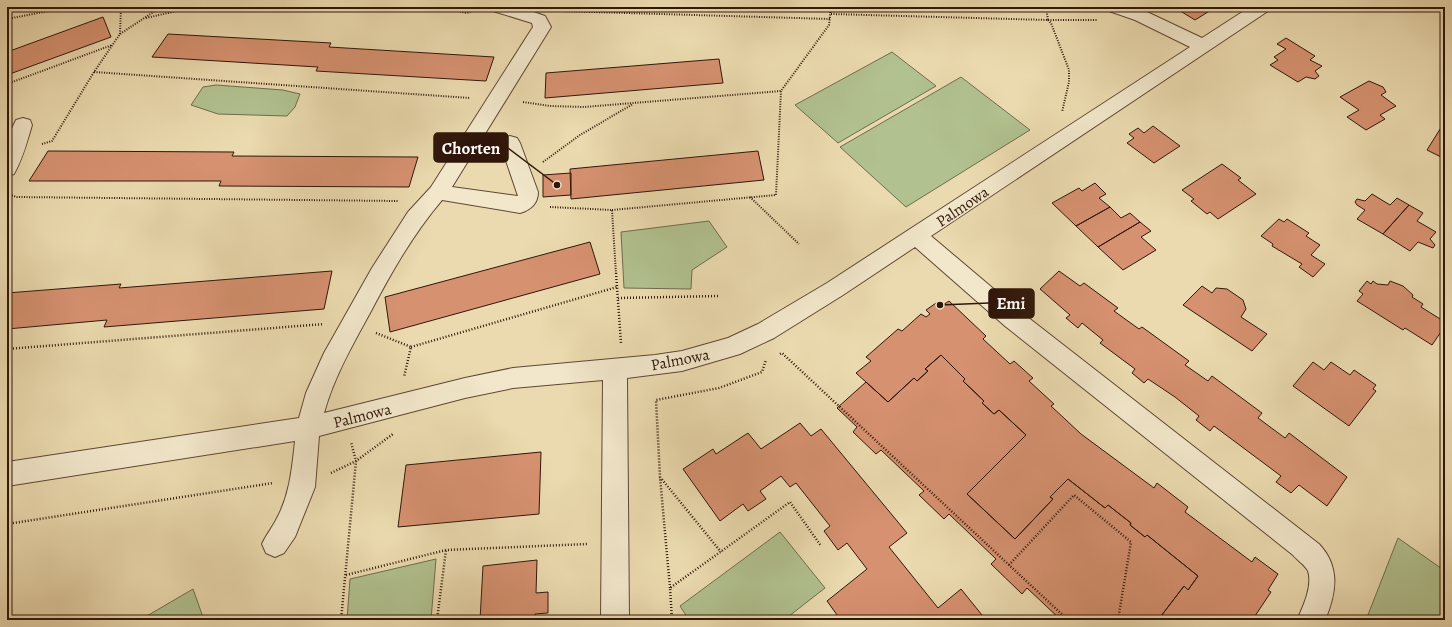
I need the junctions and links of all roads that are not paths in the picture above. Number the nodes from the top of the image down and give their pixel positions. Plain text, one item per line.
1 (499, 7) edge
2 (1115, 7) edge
3 (1156, 7) edge
4 (1262, 7) edge
5 (1141, 16) junction
6 (1203, 46) junction
7 (23, 125) dead end
8 (510, 143) dead end
9 (11, 161) edge
10 (434, 197) junction
11 (916, 236) junction
12 (615, 368) junction
13 (308, 428) junction
14 (7, 474) edge
15 (275, 544) dead end
16 (615, 620) edge
17 (1310, 620) edge

1 - 10 street
2 - 5 street
3 - 5 street
4 - 6 street, Palmowa
5 - 6 street
6 - 11 street, Palmowa
7 - 9 street
8 - 10 street
10 - 13 street
11 - 12 street, Palmowa
11 - 17 street
12 - 13 street, Palmowa
12 - 16 street
13 - 14 street, Palmowa
13 - 15 street

